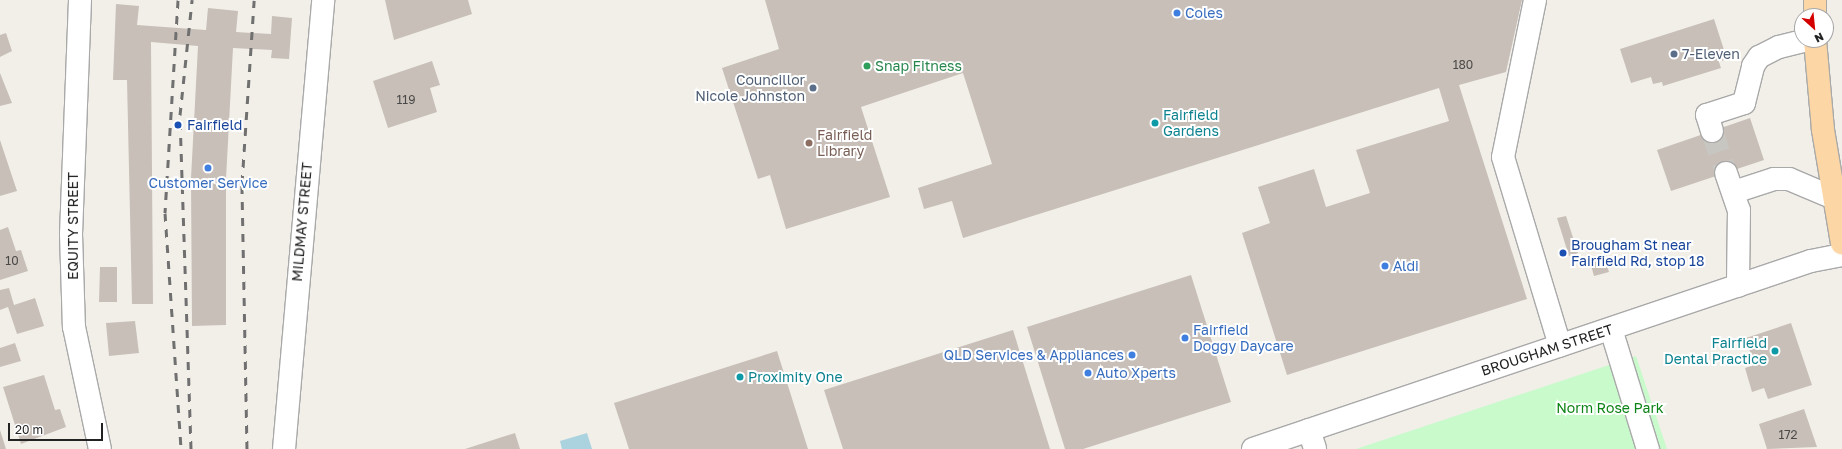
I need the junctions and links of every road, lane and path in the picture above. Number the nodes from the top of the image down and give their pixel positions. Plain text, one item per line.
1 (80, 0) edge
2 (323, 0) edge
3 (1535, 0) edge
4 (1794, 43) edge
5 (1816, 48) edge
6 (1712, 131) tunnel mouth
7 (1834, 198) junction
8 (1842, 243) edge
9 (1842, 254) edge
10 (1738, 286) junction
11 (1611, 329) junction
12 (1560, 346) junction
13 (1312, 440) edge
14 (285, 447) edge
15 (100, 449) edge
16 (1253, 449) edge
17 (1648, 449) edge

1 - 15 street, EQUITY STREET
2 - 14 street, MILDMAY STREET
3 - 12 street
4 - 6 street
5 - 7 main road
7 - 8 main road
7 - 10 street
9 - 10 street, BROUGHAM STREET
10 - 11 street, BROUGHAM STREET
11 - 12 street, BROUGHAM STREET
11 - 17 street
12 - 13 street, BROUGHAM STREET
13 - 16 street, BROUGHAM STREET

